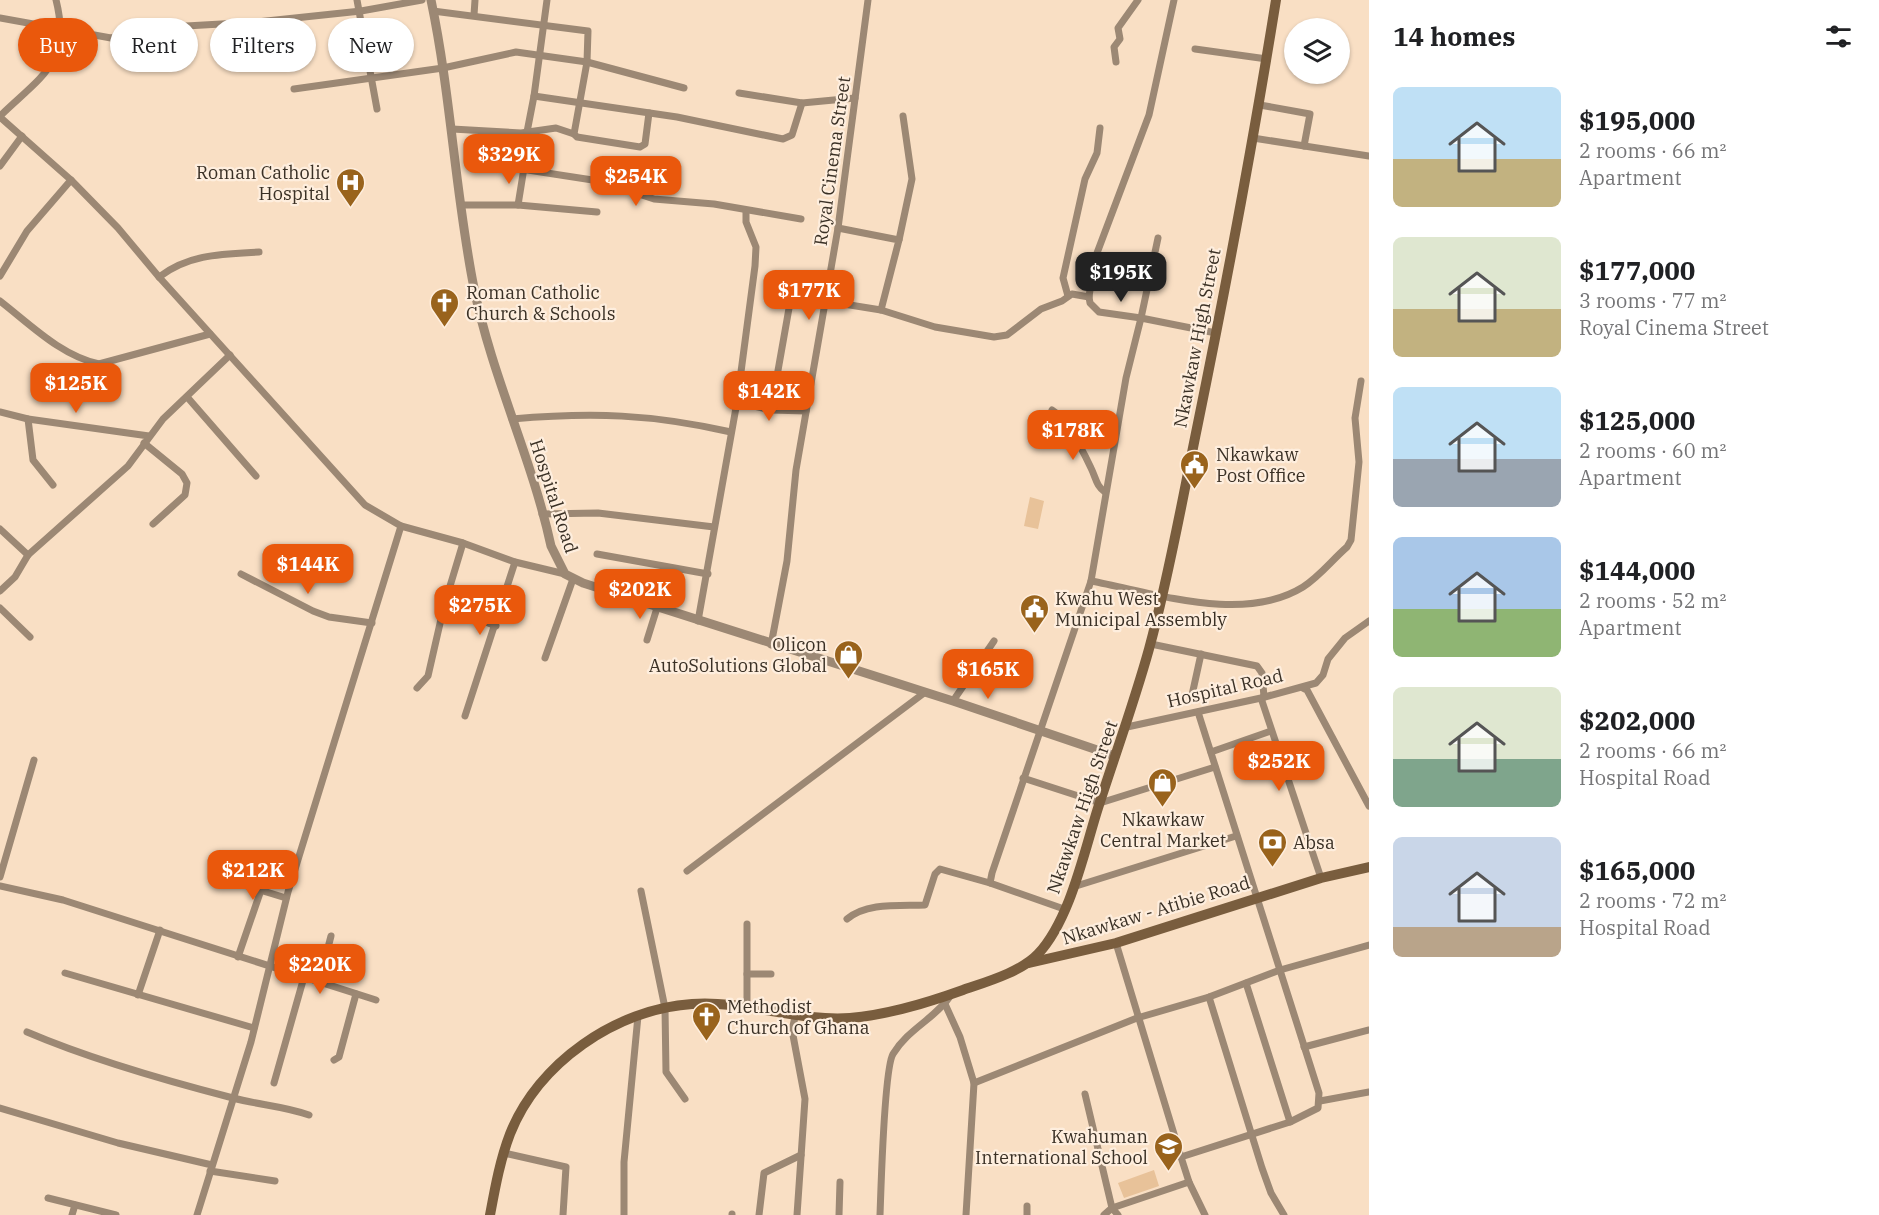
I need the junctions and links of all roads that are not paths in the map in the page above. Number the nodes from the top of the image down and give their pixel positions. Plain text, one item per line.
1 (56, 0) edge
2 (357, 0) edge
3 (422, 0) edge
4 (431, 0) edge
5 (475, 0) edge
6 (547, 0) edge
7 (868, 0) edge
8 (1138, 0) edge
9 (1174, 0) edge
10 (1276, 0) edge
11 (394, 3) edge
12 (361, 11) junction
13 (433, 11) junction
14 (474, 15) junction
15 (0, 18) edge
16 (60, 18) edge
17 (18, 21) edge
18 (543, 24) junction
19 (98, 35) edge
20 (1195, 49) dead end
21 (538, 55) junction
22 (1267, 59) junction
23 (587, 62) junction
24 (1116, 62) dead end
25 (443, 68) junction
26 (43, 72) edge
27 (370, 79) junction
28 (294, 88) dead end
29 (684, 88) dead end
30 (739, 93) dead end
31 (534, 96) junction
32 (855, 98) junction
33 (579, 102) junction
34 (802, 103) junction
35 (1260, 105) junction
36 (377, 109) dead end
37 (649, 113) junction
38 (903, 116) dead end
39 (0, 117) edge
40 (452, 129) junction
41 (1100, 129) dead end
42 (526, 132) junction
43 (574, 134) junction
44 (22, 136) junction
45 (1253, 138) junction
46 (1304, 146) junction
47 (1369, 156) edge
48 (477, 162) dead end
49 (0, 166) edge
50 (524, 168) junction
51 (71, 180) junction
52 (461, 205) junction
53 (518, 206) junction
54 (746, 211) junction
55 (597, 213) dead end
56 (801, 219) dead end
57 (838, 228) junction
58 (1158, 238) dead end
59 (899, 240) junction
60 (259, 252) dead end
61 (0, 276) edge
62 (159, 277) junction
63 (1068, 296) junction
64 (791, 297) dead end
65 (1089, 297) junction
66 (0, 301) edge
67 (825, 301) junction
68 (881, 310) junction
69 (1141, 318) junction
70 (1216, 333) junction
71 (210, 334) junction
72 (230, 355) junction
73 (1361, 381) dead end
74 (188, 398) junction
75 (737, 402) junction
76 (771, 410) junction
77 (1052, 410) dead end
78 (806, 411) junction
79 (0, 412) edge
80 (28, 419) junction
81 (512, 419) junction
82 (731, 432) junction
83 (149, 436) junction
84 (144, 443) junction
85 (256, 476) dead end
86 (53, 485) dead end
87 (1105, 492) junction
88 (542, 514) junction
89 (153, 524) dead end
90 (401, 526) junction
91 (714, 527) junction
92 (0, 529) edge
93 (463, 543) junction
94 (597, 554) dead end
95 (28, 555) junction
96 (515, 562) junction
97 (241, 574) dead end
98 (708, 574) junction
99 (569, 576) junction
100 (1091, 580) junction
101 (0, 591) edge
102 (1162, 594) junction
103 (444, 606) junction
104 (0, 608) edge
105 (657, 608) junction
106 (698, 621) junction
107 (1369, 621) edge
108 (372, 623) junction
109 (496, 626) junction
110 (30, 637) dead end
111 (647, 640) dead end
112 (994, 641) dead end
113 (1151, 644) junction
114 (771, 645) junction
115 (1201, 654) junction
116 (544, 658) dead end
117 (417, 688) dead end
118 (1303, 688) junction
119 (924, 693) junction
120 (1192, 694) dead end
121 (1262, 697) junction
122 (952, 701) junction
123 (1198, 712) junction
124 (465, 716) dead end
125 (1127, 727) junction
126 (1271, 731) junction
127 (1038, 732) junction
128 (1211, 752) junction
129 (1115, 756) junction
130 (34, 760) dead end
131 (1215, 767) junction
132 (1023, 778) junction
133 (1100, 803) junction
134 (1369, 806) edge
135 (1236, 836) junction
136 (1369, 867) edge
137 (687, 871) dead end
138 (0, 877) edge
139 (1322, 878) junction
140 (228, 880) dead end
141 (990, 883) junction
142 (0, 886) edge
143 (1073, 887) junction
144 (261, 890) junction
145 (641, 891) dead end
146 (1258, 897) junction
147 (286, 898) junction
148 (1064, 909) junction
149 (847, 919) dead end
150 (747, 924) dead end
151 (160, 930) junction
152 (331, 936) dead end
153 (1116, 943) junction
154 (1369, 945) edge
155 (238, 957) junction
156 (1022, 964) junction
157 (270, 967) junction
158 (1280, 970) junction
159 (65, 973) dead end
160 (747, 974) junction
161 (771, 974) dead end
162 (304, 977) junction
163 (319, 982) junction
164 (1246, 983) junction
165 (356, 994) junction
166 (138, 995) junction
167 (1209, 997) junction
168 (948, 999) junction
169 (376, 1000) dead end
170 (747, 1007) junction
171 (665, 1008) junction
172 (796, 1013) junction
173 (638, 1016) junction
174 (1137, 1018) junction
175 (254, 1028) junction
176 (1369, 1030) edge
177 (27, 1032) dead end
178 (1304, 1047) junction
179 (334, 1060) dead end
180 (274, 1083) dead end
181 (974, 1083) junction
182 (1369, 1092) edge
183 (1085, 1094) dead end
184 (232, 1098) junction
185 (685, 1099) dead end
186 (1320, 1101) junction
187 (0, 1107) edge
188 (309, 1115) dead end
189 (1290, 1122) junction
190 (1252, 1135) junction
191 (504, 1153) junction
192 (801, 1155) junction
193 (1181, 1157) junction
194 (211, 1168) junction
195 (275, 1181) dead end
196 (840, 1182) dead end
197 (1189, 1182) junction
198 (48, 1198) dead end
199 (75, 1205) junction
200 (1027, 1206) dead end
201 (1112, 1208) junction
202 (72, 1215) edge
203 (116, 1215) edge
204 (197, 1215) edge
205 (490, 1215) edge
206 (563, 1215) edge
207 (624, 1215) edge
208 (759, 1215) edge
209 (797, 1215) edge
210 (839, 1215) edge
211 (880, 1215) edge
212 (966, 1215) edge
213 (1027, 1215) edge
214 (1104, 1215) edge
215 (1118, 1215) edge
216 (1205, 1215) edge
217 (1284, 1215) edge

1 - 16 street
2 - 12 street
3 - 11 street
4 - 13 street, Hospital Road
5 - 14 street
6 - 18 street
7 - 32 street, Royal Cinema Street
8 - 24 street
9 - 65 street
10 - 22 main road, Nkawkaw High Street
11 - 12 street
12 - 19 street
12 - 27 street
13 - 14 street
13 - 25 street, Hospital Road
14 - 18 street
15 - 17 street
18 - 21 street
18 - 23 street
20 - 22 street
21 - 23 street
21 - 25 street
21 - 31 street
22 - 35 main road, Nkawkaw High Street
23 - 29 street
23 - 33 street
25 - 27 street
25 - 40 street, Hospital Road
26 - 39 street
27 - 28 street
27 - 36 street
30 - 34 street
31 - 33 street
31 - 42 street
32 - 34 street
32 - 57 street, Royal Cinema Street
33 - 37 street
33 - 43 street
34 - 37 street
35 - 45 main road, Nkawkaw High Street
35 - 46 street
37 - 43 street
38 - 59 street
39 - 44 street
40 - 42 street
40 - 52 street, Hospital Road
41 - 63 street
42 - 43 street
44 - 49 street
44 - 51 street
45 - 46 street
45 - 70 main road, Nkawkaw High Street
46 - 47 street
48 - 50 street
50 - 53 street
50 - 54 street
51 - 61 street
51 - 62 street
52 - 53 street
52 - 81 street, Hospital Road
53 - 55 street
54 - 56 street
54 - 75 street
57 - 59 street
57 - 67 street, Royal Cinema Street
58 - 69 street
59 - 68 street
60 - 62 street
62 - 71 street
63 - 65 street
63 - 68 street
64 - 76 street
65 - 69 street
66 - 71 street
67 - 68 street
67 - 78 street, Royal Cinema Street
69 - 70 street
69 - 87 street
70 - 102 main road, Nkawkaw High Street
71 - 72 street
72 - 74 street
72 - 90 street
73 - 102 street
74 - 83 street
74 - 85 street
75 - 76 street
75 - 82 street
76 - 78 street
77 - 87 street
78 - 114 street, Royal Cinema Street
79 - 80 street
80 - 83 street
80 - 86 street
81 - 82 street
81 - 88 street, Hospital Road
82 - 91 street
83 - 84 street
84 - 89 street
84 - 95 street
87 - 100 street
88 - 91 street
88 - 99 street, Hospital Road
90 - 93 street
90 - 108 street
91 - 98 street
92 - 95 street
93 - 96 street
93 - 103 street
94 - 98 street
95 - 101 street
96 - 99 street
96 - 109 street
97 - 108 street
98 - 106 street
99 - 105 street, Hospital Road
99 - 116 street
100 - 102 street
100 - 127 street
102 - 113 main road, Nkawkaw High Street
103 - 109 street
103 - 117 street
104 - 110 street
105 - 106 street, Hospital Road
105 - 111 street
106 - 114 street, Hospital Road
107 - 118 street
108 - 147 street
109 - 124 street
112 - 122 street
113 - 115 street
113 - 125 main road, Nkawkaw High Street
114 - 119 street, Hospital Road
115 - 120 street
115 - 121 street
118 - 121 street, Hospital Road
118 - 134 street, Hospital Road
119 - 122 street, Hospital Road
119 - 137 street
121 - 123 street, Hospital Road
121 - 126 street
122 - 127 street, Hospital Road
123 - 125 street, Hospital Road
123 - 128 street
125 - 129 main road, Nkawkaw High Street
126 - 128 street
126 - 139 street
127 - 129 street, Hospital Road
127 - 132 street
128 - 131 street
129 - 133 main road, Nkawkaw High Street
130 - 138 street
131 - 133 street
131 - 135 street
132 - 133 street
132 - 141 street
133 - 143 main road, Nkawkaw High Street
135 - 143 street
135 - 146 street
136 - 139 main road, Nkawkaw - Atibie Road
139 - 146 main road, Nkawkaw - Atibie Road
140 - 144 street
141 - 148 street
141 - 149 street
142 - 151 street
143 - 148 main road, Nkawkaw High Street
144 - 147 street
144 - 155 street
145 - 171 street
146 - 153 main road, Nkawkaw - Atibie Road
146 - 158 street
147 - 157 street
148 - 156 main road, Nkawkaw High Street
150 - 160 street
151 - 155 street
151 - 166 street
152 - 163 street
153 - 156 main road, Nkawkaw - Atibie Road
153 - 174 street
154 - 158 street
155 - 157 street
156 - 168 main road, Nkawkaw High Street
157 - 162 street
157 - 175 street
158 - 164 street
158 - 178 street
159 - 166 street
160 - 161 street
160 - 170 street
162 - 163 street
162 - 180 street
163 - 165 street
164 - 167 street
164 - 189 street
165 - 169 street
165 - 179 street
166 - 175 street
167 - 174 street
167 - 190 street
168 - 172 main road, Nkawkaw High Street
168 - 181 street
168 - 211 street
170 - 171 main road, Nkawkaw High Street
170 - 172 main road, Nkawkaw High Street
171 - 173 main road, Nkawkaw High Street
171 - 185 street
172 - 192 street
173 - 191 main road, Nkawkaw High Street
173 - 207 street
174 - 181 street
174 - 193 street
175 - 184 street
176 - 178 street
177 - 184 street
178 - 186 street
181 - 212 street
182 - 186 street
183 - 201 street
184 - 188 street
184 - 194 street
186 - 189 street
187 - 194 street
189 - 190 street
190 - 193 street
190 - 217 street
191 - 205 main road, Nkawkaw High Street
191 - 206 street
192 - 208 street
192 - 209 street
193 - 197 street
194 - 195 street
194 - 204 street
196 - 210 street
197 - 201 street
197 - 216 street
198 - 199 street
199 - 202 street
199 - 203 street
200 - 213 street
201 - 214 street
201 - 215 street

